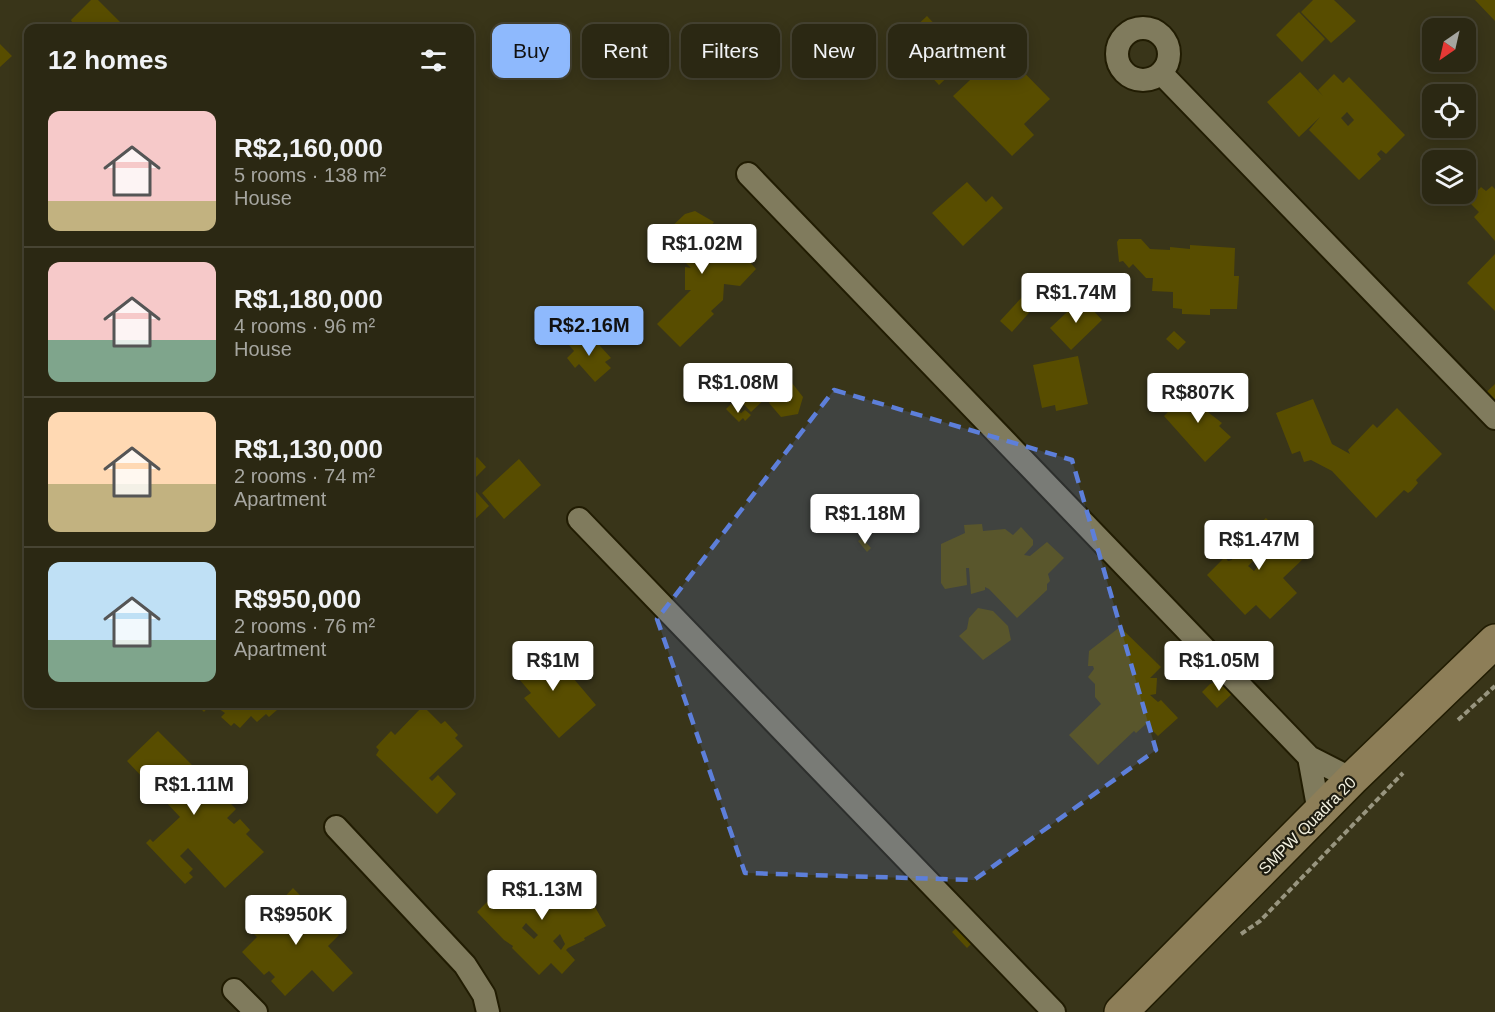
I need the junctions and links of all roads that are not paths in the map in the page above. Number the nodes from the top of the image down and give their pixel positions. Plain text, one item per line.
1 (1162, 74) dead end
2 (748, 174) dead end
3 (1495, 418) edge
4 (579, 519) dead end
5 (1495, 641) edge
6 (1309, 757) junction
7 (1352, 779) junction
8 (1319, 812) junction
9 (336, 827) dead end
10 (234, 990) dead end
11 (256, 1012) edge
12 (488, 1012) edge
13 (1053, 1012) edge
14 (1121, 1012) edge

1 - 3 street
2 - 6 street
4 - 13 street
5 - 7 street, SMPW Quadra 20
6 - 7 street
6 - 8 street
7 - 8 street, SMPW Quadra 20
8 - 14 street, SMPW Quadra 20
9 - 12 street
10 - 11 street

